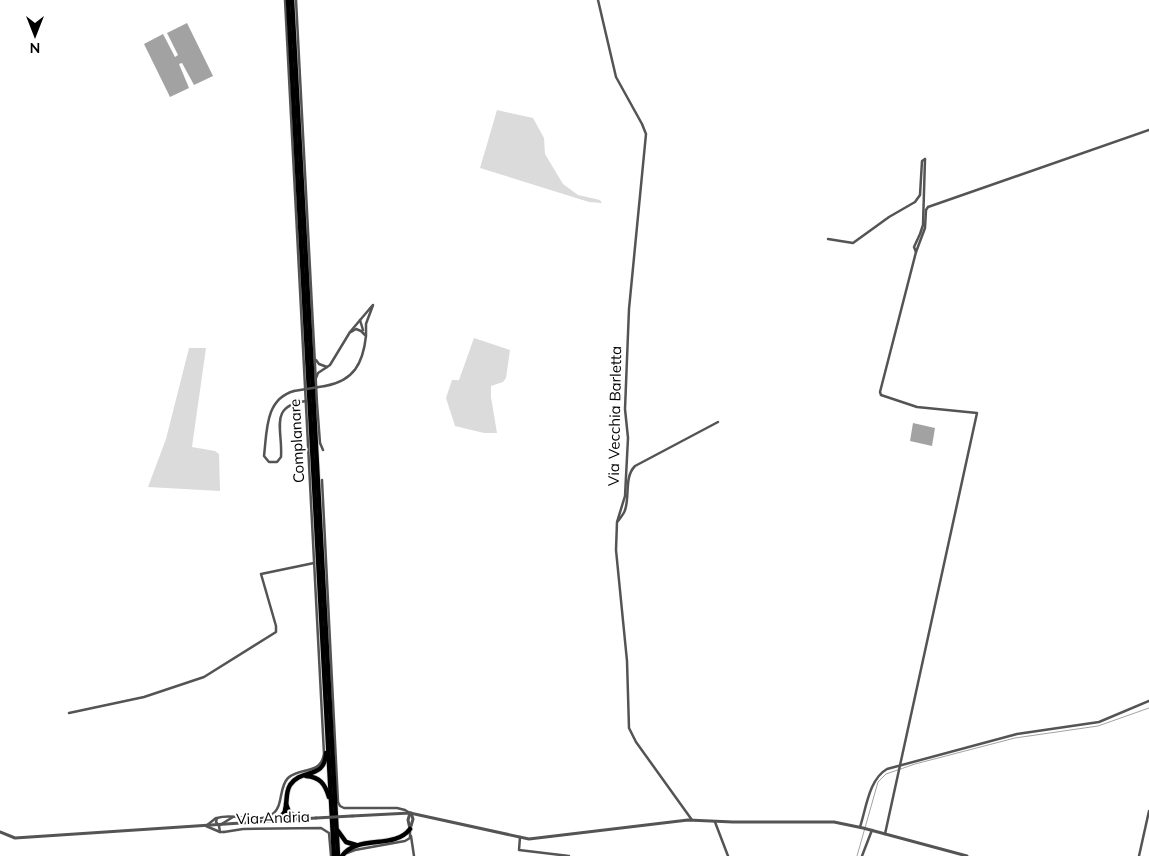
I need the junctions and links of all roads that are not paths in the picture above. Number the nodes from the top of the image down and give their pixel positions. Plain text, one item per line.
1 (287, 0) edge
2 (294, 0) edge
3 (598, 0) edge
4 (1149, 130) edge
5 (828, 239) dead end
6 (916, 252) junction
7 (360, 320) junction
8 (366, 324) junction
9 (350, 332) junction
10 (366, 336) junction
11 (315, 358) junction
12 (326, 367) junction
13 (315, 369) junction
14 (316, 381) junction
15 (306, 401) junction
16 (718, 422) dead end
17 (323, 450) dead end
18 (322, 480) dead end
19 (617, 522) junction
20 (314, 563) junction
21 (1149, 701) edge
22 (69, 713) dead end
23 (327, 732) junction
24 (899, 766) junction
25 (305, 776) junction
26 (331, 806) junction
27 (1149, 811) edge
28 (287, 813) junction
29 (401, 813) junction
30 (410, 813) junction
31 (420, 814) junction
32 (336, 815) junction
33 (234, 817) junction
34 (217, 818) junction
35 (299, 819) junction
36 (413, 819) junction
37 (227, 820) junction
38 (288, 820) junction
39 (408, 820) junction
40 (692, 820) junction
41 (276, 821) junction
42 (715, 822) junction
43 (230, 825) junction
44 (206, 826) junction
45 (219, 826) junction
46 (410, 828) junction
47 (862, 828) junction
48 (870, 830) junction
49 (0, 832) edge
50 (220, 832) junction
51 (224, 832) junction
52 (885, 834) junction
53 (411, 835) junction
54 (520, 837) junction
55 (358, 845) junction
56 (332, 856) edge
57 (341, 856) edge
58 (414, 856) edge
59 (569, 856) edge
60 (728, 856) edge
61 (862, 856) edge
62 (967, 856) edge
63 (1139, 856) edge

1 - 15 street, Complanare
1 - 23 highway
2 - 11 street, Complanare
2 - 32 highway
3 - 19 street, Via Vecchia Barletta
4 - 6 street
5 - 6 street
6 - 24 street
7 - 8 street
7 - 8 street
7 - 9 street
7 - 10 street
8 - 10 street
9 - 10 street
9 - 12 street
10 - 15 street, bridge
11 - 12 street
11 - 13 street, Complanare
12 - 13 street
12 - 14 street
13 - 14 street, Complanare
14 - 17 street, Complanare
15 - 20 street, Complanare
16 - 19 street
18 - 30 street, Complanare
19 - 40 street, Via Vecchia Barletta
20 - 22 street
20 - 33 street, Complanare
21 - 24 street
23 - 25 highway
23 - 26 highway
24 - 47 street
24 - 52 street
25 - 26 highway
25 - 28 highway
26 - 56 highway
27 - 63 street
28 - 35 highway
28 - 38 highway
28 - 41 highway
29 - 30 street
29 - 35 street, bridge
29 - 39 street
30 - 31 street
30 - 36 street
30 - 39 street
31 - 36 street
31 - 54 street
32 - 55 highway
32 - 57 highway
33 - 34 street, Complanare
33 - 37 street, Complanare
34 - 44 street
34 - 45 street
35 - 38 street
36 - 46 street
37 - 43 street
37 - 45 street, Complanare
38 - 41 street
39 - 46 street
40 - 42 street
40 - 54 street
41 - 43 street
42 - 47 street
42 - 60 street
43 - 45 street
44 - 45 street
44 - 49 street
44 - 50 street
45 - 50 street
45 - 51 street
46 - 53 street
46 - 55 highway
47 - 48 street
48 - 52 street
48 - 61 street
50 - 51 street
51 - 56 street, Via Andria
52 - 62 street
53 - 57 street
53 - 58 street
54 - 59 street
55 - 57 highway

